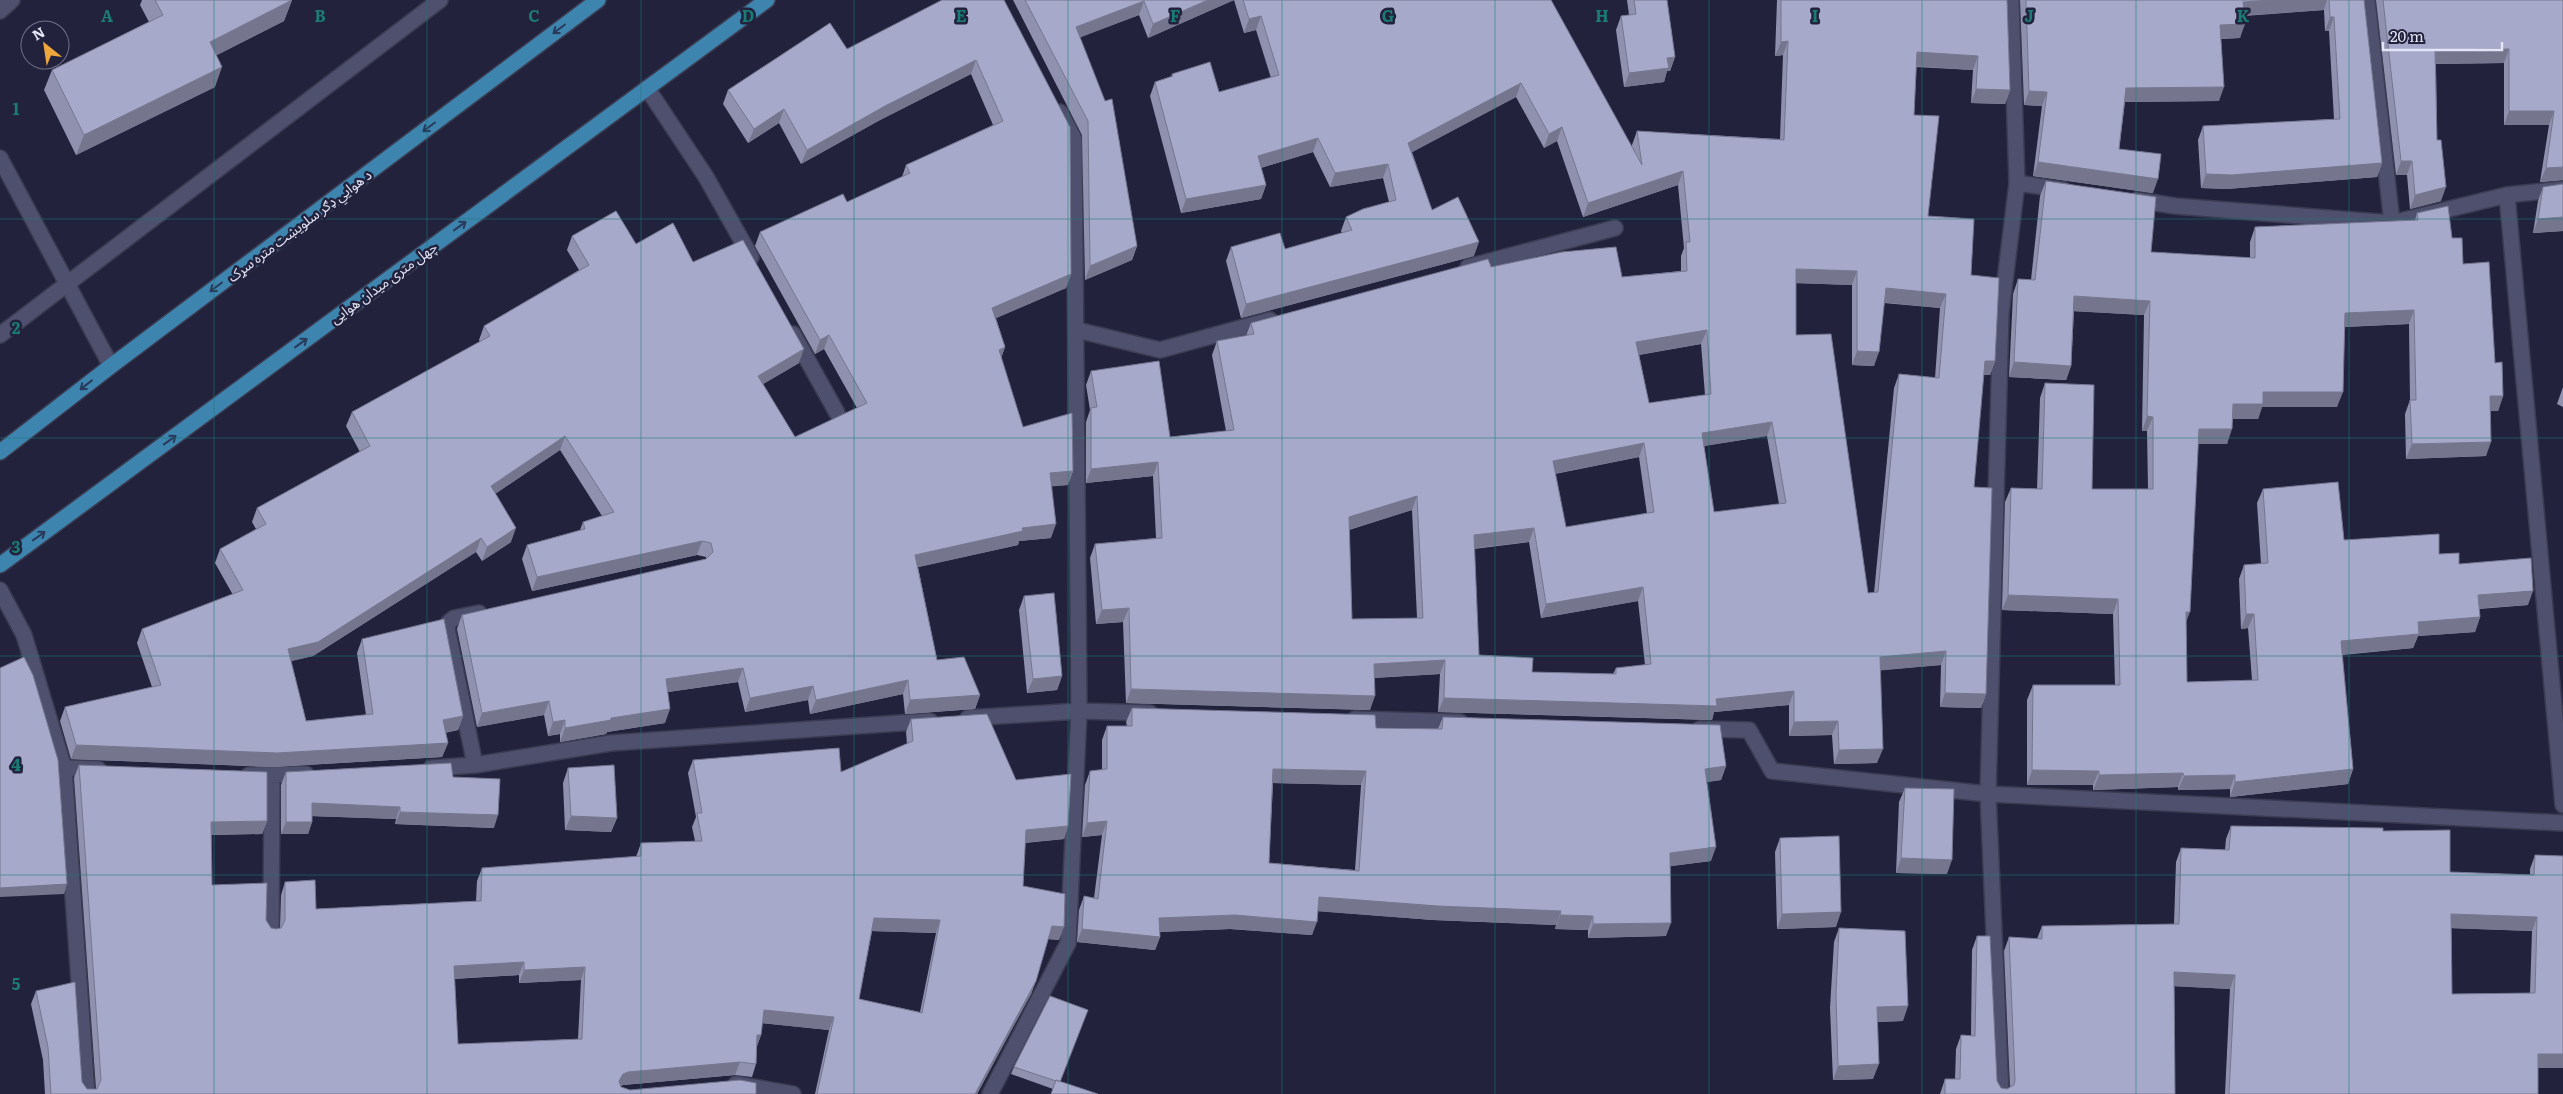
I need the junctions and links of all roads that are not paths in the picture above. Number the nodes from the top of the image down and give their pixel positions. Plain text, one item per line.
1 (12, 0) edge
2 (440, 0) edge
3 (598, 0) edge
4 (767, 0) edge
5 (2011, 0) edge
6 (2366, 0) edge
7 (0, 11) edge
8 (648, 88) junction
9 (1052, 96) edge
10 (0, 158) edge
11 (2017, 183) junction
12 (2563, 189) edge
13 (2076, 192) edge
14 (2507, 195) junction
15 (2125, 199) edge
16 (2392, 223) junction
17 (1615, 228) dead end
18 (758, 270) edge
19 (1454, 271) edge
20 (66, 285) junction
21 (1283, 317) edge
22 (786, 320) edge
23 (1077, 330) junction
24 (0, 335) edge
25 (111, 366) junction
26 (837, 413) dead end
27 (0, 452) edge
28 (0, 565) edge
29 (0, 590) edge
30 (492, 610) edge
31 (1078, 711) junction
32 (1167, 713) edge
33 (1345, 718) edge
34 (1473, 722) edge
35 (1690, 728) edge
36 (475, 765) junction
37 (64, 768) junction
38 (417, 768) edge
39 (114, 770) edge
40 (320, 773) edge
41 (232, 774) edge
42 (272, 776) junction
43 (1988, 794) junction
44 (2563, 805) edge
45 (2563, 823) edge
46 (270, 933) edge
47 (718, 1086) edge
48 (87, 1094) edge
49 (793, 1094) edge
50 (990, 1094) edge
51 (2001, 1094) edge

1 - 7 street
2 - 20 street
3 -> 25 main road, د هوايي ډګر سلویښت متره سړک
4 - 8 main road, چهل متری میدان هوایی
5 - 11 street
6 - 16 street
8 - 18 street
28 -> 8 main road, چهل متری میدان هوایی
9 - 23 street
10 - 20 street
11 - 13 street
11 - 43 street
12 - 14 street
14 - 16 street
14 - 44 street
15 - 16 street
17 - 19 street
20 - 24 street
20 - 25 street
21 - 23 street
22 - 26 street
23 - 31 street
25 -> 27 main road, د هوايي ډګر سلویښت متره سړک
29 - 37 street
30 - 36 street
31 - 32 street
31 - 36 street
31 - 50 street
33 - 34 street
35 - 43 street
36 - 38 street
37 - 39 street
37 - 48 street
40 - 42 street
41 - 42 street
42 - 46 street
43 - 45 street
43 - 51 street
47 - 49 street

